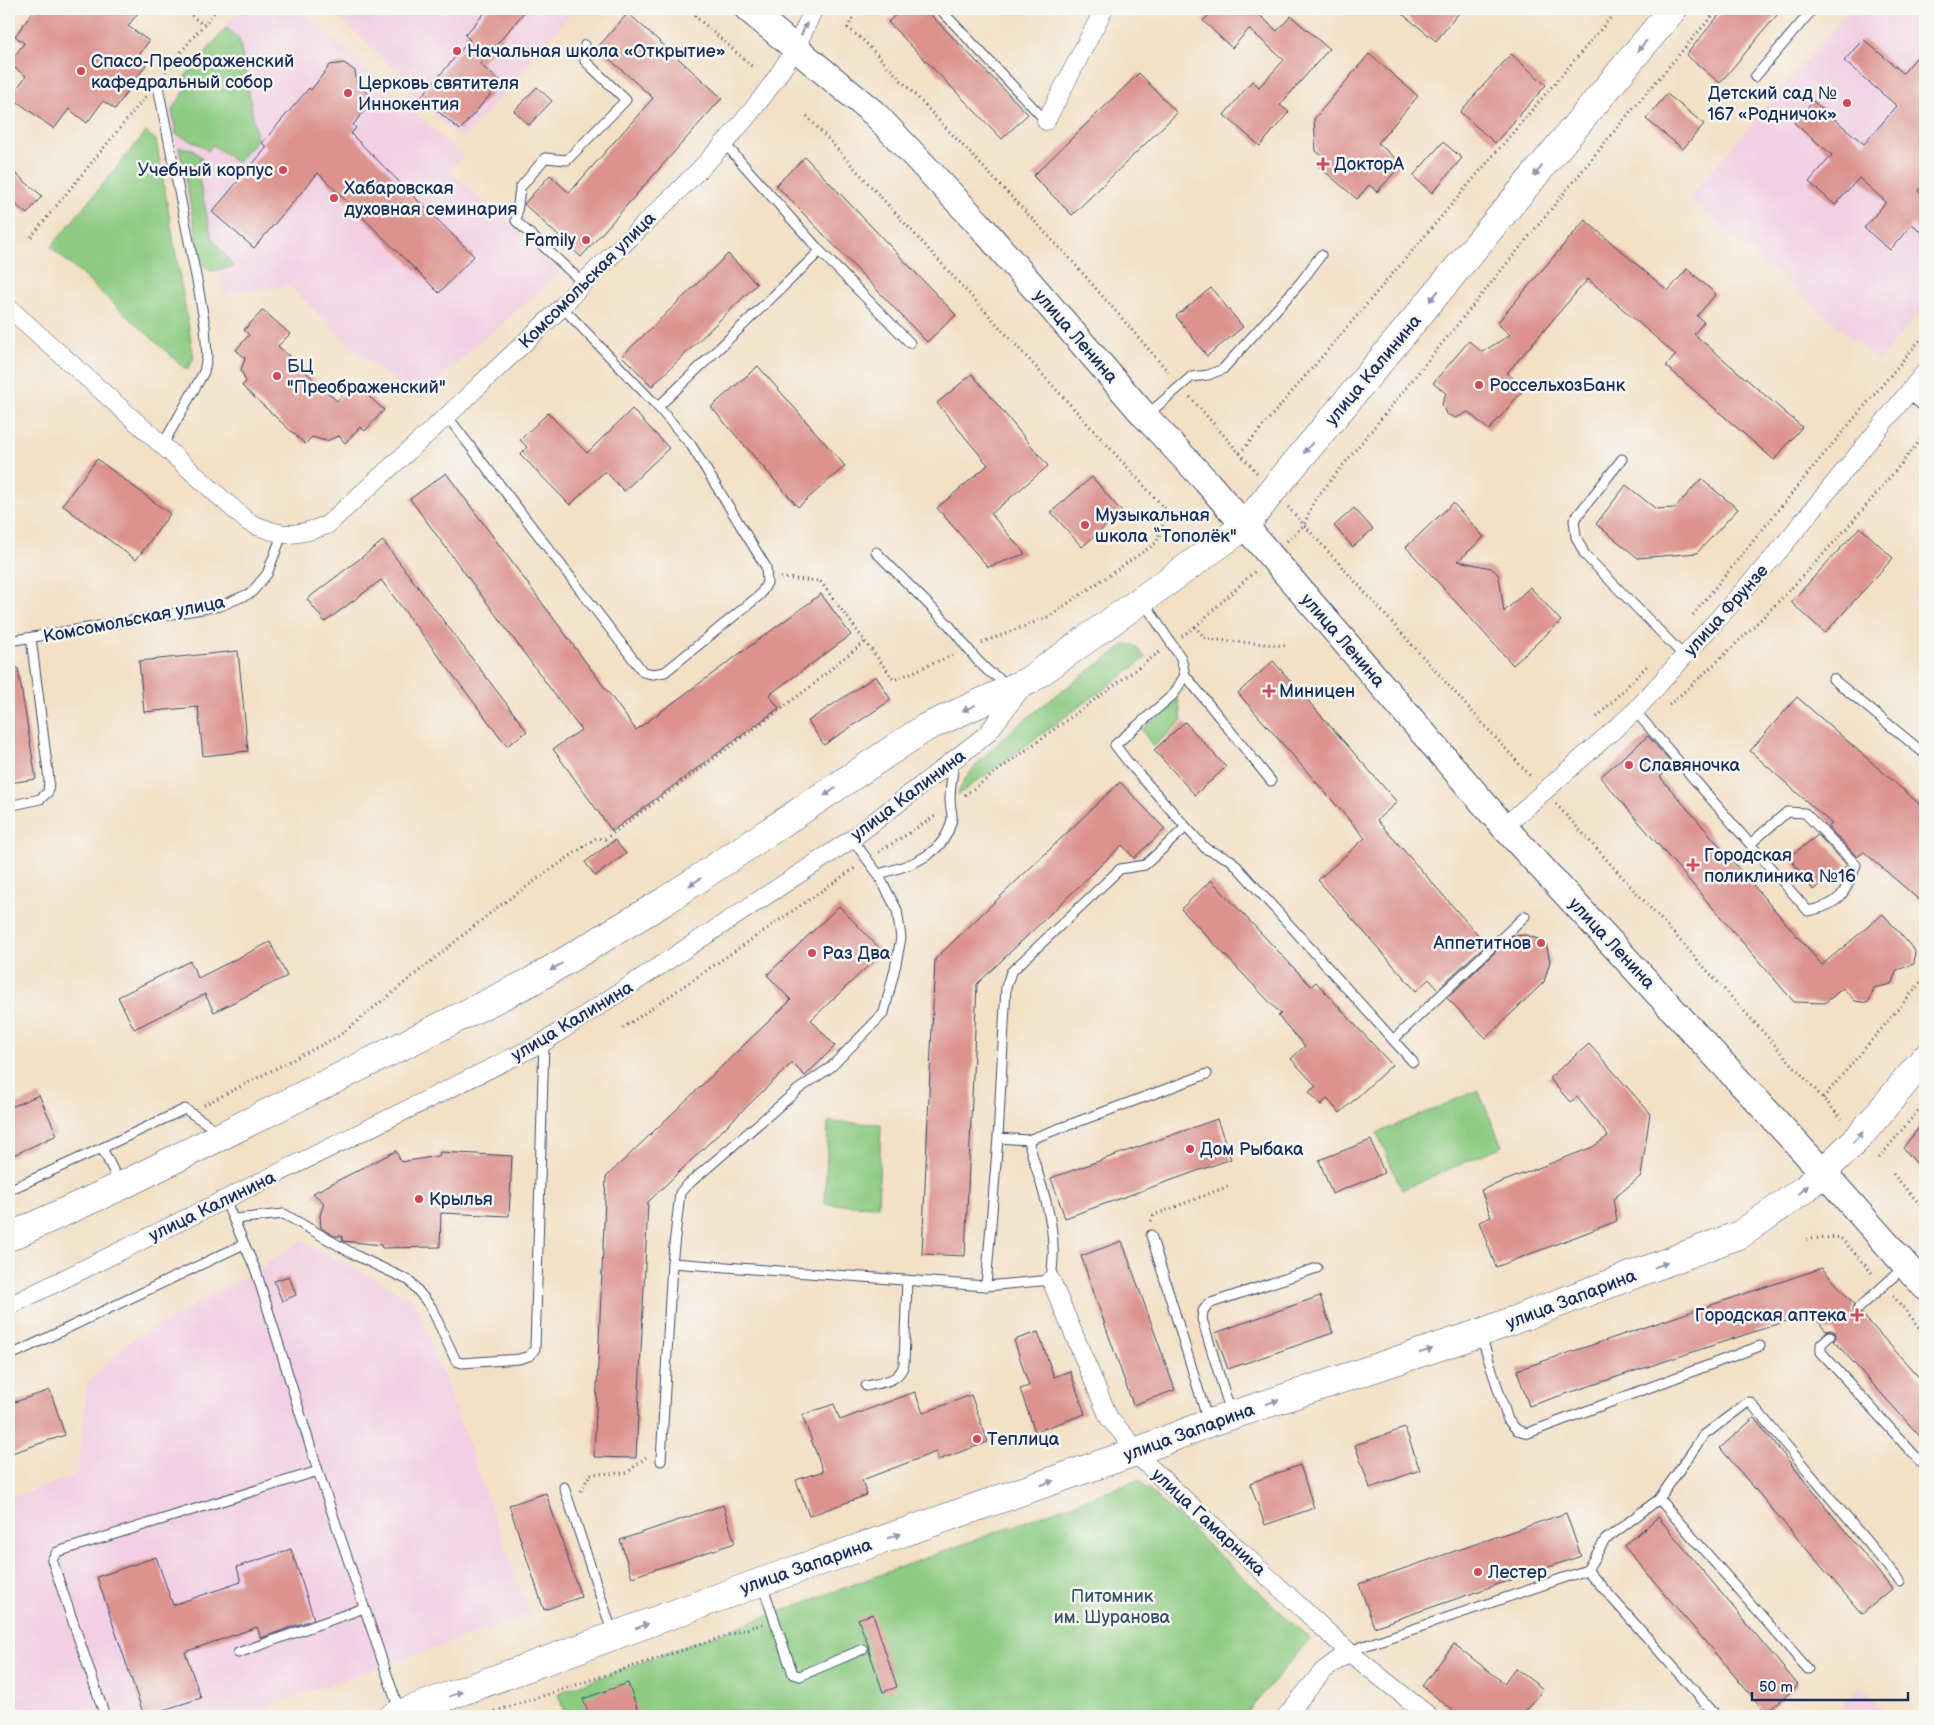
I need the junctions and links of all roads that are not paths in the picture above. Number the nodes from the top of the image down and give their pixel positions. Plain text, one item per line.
1 (748, 9) edge
2 (814, 9) edge
3 (940, 9) edge
4 (1104, 9) edge
5 (1673, 9) edge
6 (1813, 9) edge
7 (585, 45) dead end
8 (795, 49) junction
9 (1755, 77) dead end
10 (156, 82) road end
11 (1046, 121) joint
12 (725, 144) junction
13 (820, 251) junction
14 (1321, 256) dead end
15 (583, 283) junction
16 (562, 307) junction
17 (9, 308) edge
18 (910, 343) dead end
19 (1925, 372) edge
20 (1907, 393) junction
21 (658, 407) junction
22 (1925, 408) edge
23 (447, 416) junction
24 (1144, 416) junction
25 (162, 446) junction
26 (1622, 459) dead end
27 (1245, 526) junction
28 (282, 535) junction
29 (876, 552) dead end
30 (1142, 601) junction
31 (31, 638) junction
32 (9, 641) edge
33 (1684, 656) junction
34 (1185, 676) junction
35 (1833, 680) dead end
36 (1020, 684) junction
37 (1641, 717) junction
38 (1925, 754) edge
39 (954, 760) junction
40 (1271, 781) dead end
41 (9, 806) edge
42 (1186, 827) junction
43 (1504, 827) junction
44 (852, 839) junction
45 (1750, 844) junction
46 (878, 874) junction
47 (1525, 916) dead end
48 (1393, 1040) junction
49 (544, 1042) junction
50 (1925, 1058) edge
51 (1413, 1062) dead end
52 (1206, 1074) dead end
53 (224, 1135) junction
54 (998, 1138) junction
55 (1028, 1140) junction
56 (102, 1148) junction
57 (1822, 1171) junction
58 (121, 1186) junction
59 (9, 1190) edge
60 (226, 1200) junction
61 (234, 1219) junction
62 (1151, 1236) road end
63 (9, 1237) edge
64 (244, 1244) junction
65 (672, 1263) junction
66 (1906, 1265) junction
67 (1317, 1268) dead end
68 (907, 1280) junction
69 (1051, 1280) junction
70 (986, 1286) junction
71 (1925, 1286) edge
72 (9, 1306) edge
73 (1858, 1309) dead end
74 (1480, 1333) junction
75 (1830, 1336) dead end
76 (1760, 1346) dead end
77 (9, 1356) edge
78 (866, 1386) dead end
79 (1220, 1420) junction
80 (1138, 1451) junction
81 (661, 1461) dead end
82 (1925, 1467) edge
83 (318, 1471) junction
84 (564, 1487) dead end
85 (1659, 1499) junction
86 (1587, 1570) junction
87 (1900, 1581) dead end
88 (761, 1582) junction
89 (364, 1608) junction
90 (613, 1636) junction
91 (863, 1649) dead end
92 (1349, 1652) junction
93 (238, 1653) dead end
94 (1808, 1669) dead end
95 (1714, 1713) dead end
96 (105, 1716) edge
97 (398, 1716) edge
98 (1286, 1716) edge
99 (1429, 1716) edge

1 - 8 main road, улица Ленина
8 -> 2 street, Комсомольская улица
3 - 11 lane
4 - 11 street
5 -> 27 main road, улица Калинина
6 - 9 lane
7 - 15 lane
8 - 12 street, Комсомольская улица
8 - 24 main road, улица Ленина
10 - 25 lane
12 - 13 lane
12 - 15 street, Комсомольская улица
13 - 18 lane
13 - 21 lane
14 - 24 lane
15 - 16 street, Комсомольская улица
16 - 21 lane
16 - 23 street, Комсомольская улица
17 - 25 street
19 - 20 street, улица Фрунзе
20 - 22 lane
20 - 33 street, улица Фрунзе
21 - 23 lane
23 - 28 street, Комсомольская улица
24 - 27 main road, улица Ленина
25 - 28 street
26 - 33 lane
27 - 30 main road, улица Калинина
27 - 43 main road, улица Ленина
28 - 31 lane, Комсомольская улица
29 - 36 lane
30 - 34 lane
30 - 36 main road, улица Калинина
31 - 32 lane, Комсомольская улица
31 - 41 lane
33 - 37 street, улица Фрунзе
34 - 40 lane
34 - 42 lane
35 - 38 lane
36 - 39 street, улица Калинина
36 -> 53 main road, улица Калинина
37 - 43 street, улица Фрунзе
37 - 45 lane
39 - 44 street, улица Калинина
39 - 46 lane
42 - 48 lane
42 - 54 lane
43 - 57 main road, улица Ленина
44 - 46 lane
44 - 49 street, улица Калинина
45 - 45 lane
46 - 65 lane
47 - 48 lane
48 - 51 lane
49 - 60 street, улица Калинина
49 - 61 lane
57 -> 50 main road, улица Запарина
52 - 55 lane
53 - 56 lane
53 - 58 main road, улица Калинина
54 - 55 lane
54 - 70 lane
55 - 69 lane
56 - 58 lane
56 - 59 lane
57 - 66 main road, улица Ленина
74 -> 57 main road, улица Запарина
58 - 63 main road, улица Калинина
60 - 61 lane
60 - 72 street, улица Калинина
61 - 64 lane
62 - 79 lane
64 - 77 lane
64 - 83 lane
65 - 68 lane
65 - 81 lane
66 - 71 main road, улица Ленина
66 - 73 lane
67 - 79 lane
68 - 70 lane
68 - 78 lane
69 - 70 lane
69 - 80 street, улица Гамарника
74 - 76 lane
79 -> 74 main road, улица Запарина
75 - 82 lane
79 - 80 main road, улица Запарина
88 -> 80 main road, улица Запарина
80 - 92 street, улица Гамарника
83 - 89 lane
83 - 96 lane
84 - 90 lane
85 - 86 lane
85 - 87 lane
85 - 94 lane
86 - 92 lane
86 - 95 lane
90 -> 88 main road, улица Запарина
88 - 91 lane
89 - 93 lane
89 - 97 lane
97 -> 90 main road, улица Запарина
92 - 98 street
92 - 99 street, улица Гамарника

